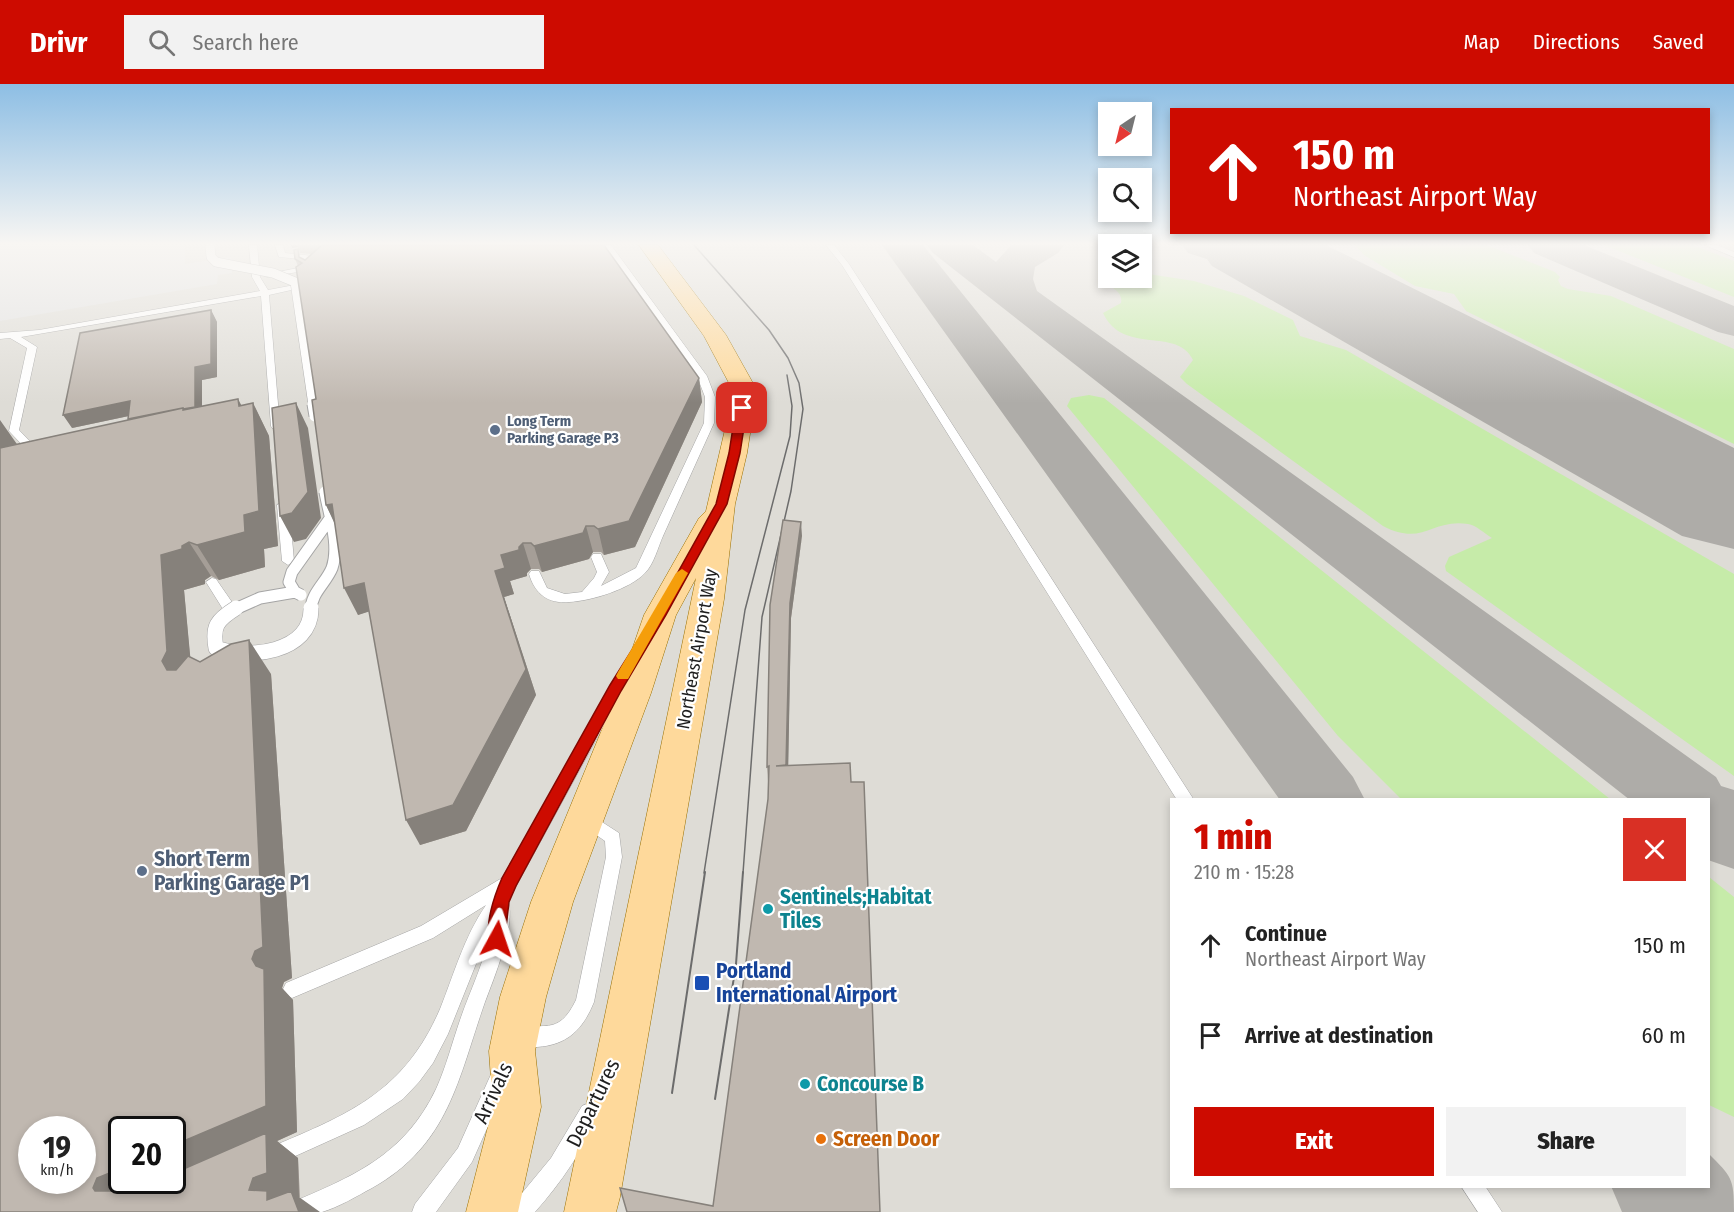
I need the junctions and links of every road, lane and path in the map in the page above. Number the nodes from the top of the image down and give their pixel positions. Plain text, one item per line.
1 (234, 298) edge
2 (266, 298) edge
3 (297, 298) edge
4 (645, 298) edge
5 (687, 298) edge
6 (866, 298) edge
7 (0, 336) edge
8 (13, 336) junction
9 (687, 357) junction
10 (673, 360) edge
11 (316, 428) edge
12 (277, 435) edge
13 (27, 470) edge
14 (324, 485) edge
15 (282, 493) edge
16 (721, 504) junction
17 (329, 520) junction
18 (597, 557) dead end
19 (288, 561) dead end
20 (212, 582) dead end
21 (295, 592) junction
22 (231, 611) junction
23 (660, 615) junction
24 (254, 667) dead end
25 (1185, 798) edge
26 (584, 818) junction
27 (508, 883) junction
28 (501, 902) junction
29 (292, 989) dead end
30 (622, 1043) junction
31 (513, 1045) junction
32 (256, 1164) edge
33 (1473, 1188) edge
34 (296, 1212) edge
35 (423, 1212) edge
36 (492, 1212) edge
37 (521, 1212) edge
38 (590, 1212) edge
39 (1491, 1212) edge

1 - 8 lane
2 - 12 lane
3 - 11 lane, bridge
4 - 9 lane
5 - 16 main road, Northeast Airport Way
6 - 25 lane
7 - 8 lane
8 - 13 lane
9 - 10 lane
9 - 18 lane
14 - 17 lane, bridge
15 - 19 lane
16 - 23 main road
16 - 30 main road, Northeast Airport Way
17 - 21 lane, bridge
17 - 21 lane, bridge
20 - 22 lane
21 - 22 lane, bridge
22 - 24 lane, bridge
23 - 26 main road
23 - 27 lane
26 - 31 main road
26 - 31 lane
27 - 28 lane
27 - 29 lane
28 - 32 lane
28 - 34 lane
30 - 37 lane, Departures
30 - 38 main road, Departures
31 - 35 lane, Arrivals
31 - 36 main road, Arrivals
33 - 39 lane

